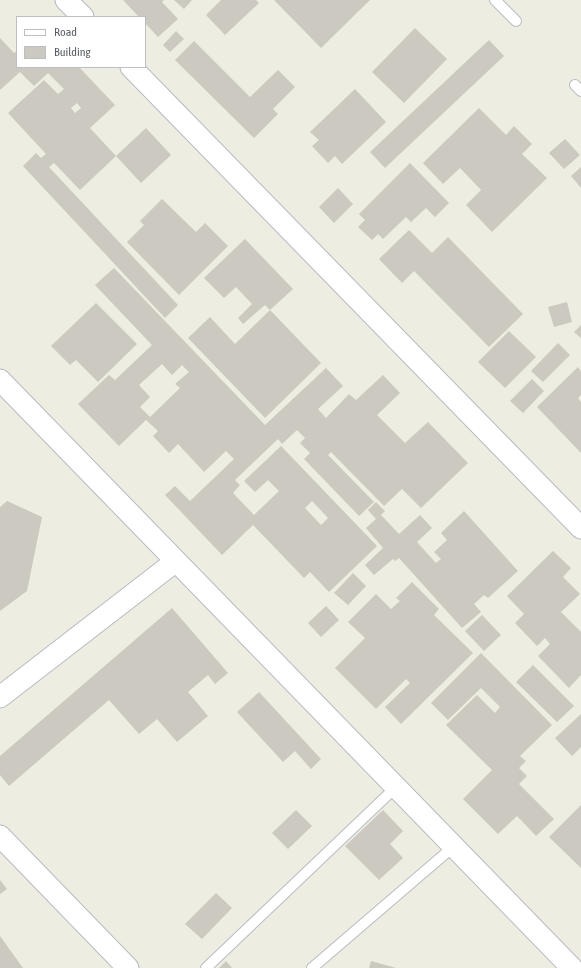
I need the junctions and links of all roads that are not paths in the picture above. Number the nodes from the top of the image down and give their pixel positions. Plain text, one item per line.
1 (66, 0) edge
2 (495, 0) edge
3 (82, 16) edge
4 (516, 21) dead end
5 (133, 68) edge
6 (0, 380) edge
7 (581, 528) edge
8 (176, 561) junction
9 (0, 697) edge
10 (396, 788) junction
11 (0, 836) edge
12 (453, 846) junction
13 (128, 968) edge
14 (206, 968) edge
15 (312, 968) edge
16 (572, 968) edge

1 - 3 street
2 - 4 lane
5 - 7 street
6 - 8 street
8 - 9 street
8 - 10 street
10 - 12 street
10 - 14 lane
11 - 13 street
12 - 15 lane
12 - 16 street

